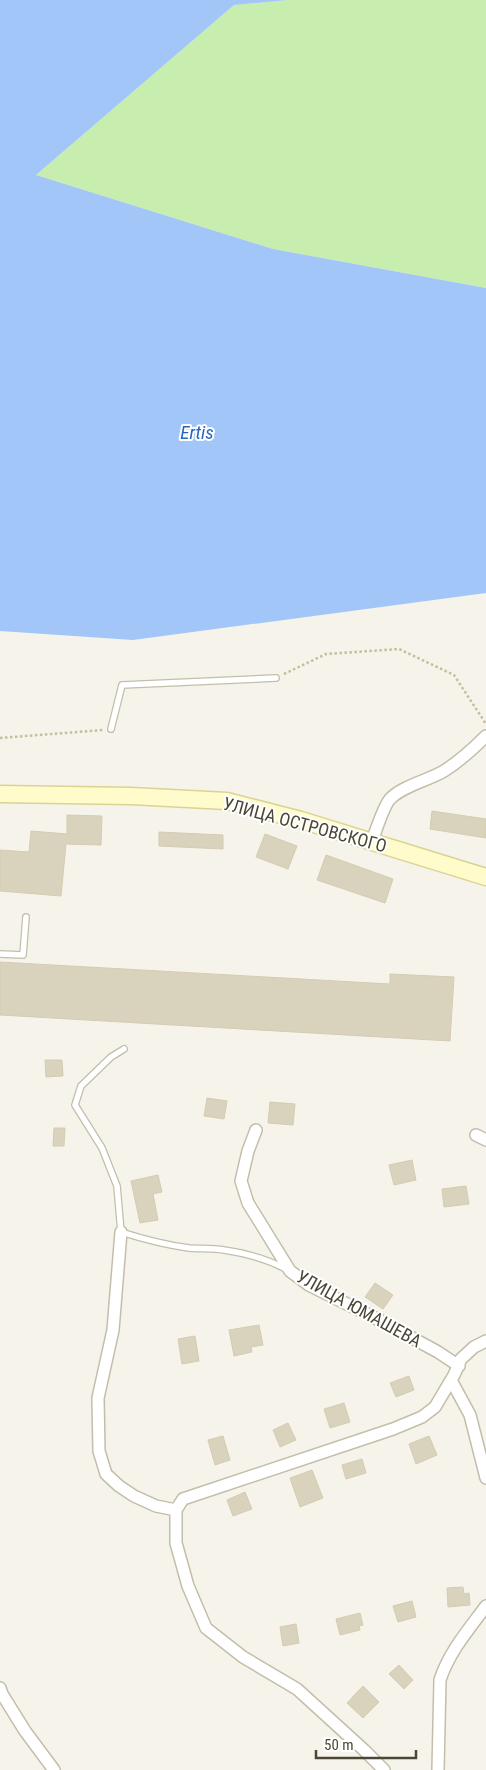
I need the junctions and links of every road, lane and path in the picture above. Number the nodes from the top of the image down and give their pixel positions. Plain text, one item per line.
1 (276, 678) joint
2 (486, 724) edge
3 (111, 729) joint
4 (486, 736) edge
5 (0, 738) edge
6 (0, 794) edge
7 (372, 841) junction
8 (486, 877) edge
9 (26, 917) dead end
10 (0, 954) edge
11 (124, 1050) dead end
12 (256, 1130) dead end
13 (121, 1232) junction
14 (290, 1271) junction
15 (486, 1340) edge
16 (455, 1373) junction
17 (486, 1478) edge
18 (176, 1510) junction
19 (486, 1606) edge
20 (0, 1688) edge
21 (54, 1770) edge
22 (384, 1770) edge
23 (438, 1770) edge

1 - 2 path
1 - 3 lane
3 - 5 path
4 - 7 street
6 - 7 main road, УЛИЦА ОСТРОВСКОГО
7 - 8 main road, УЛИЦА ОСТРОВСКОГО
9 - 10 lane
11 - 13 lane
12 - 14 street, УЛИЦА ЮМАШЕВА
13 - 14 lane
13 - 18 street
14 - 16 street, УЛИЦА ЮМАШЕВА
15 - 16 street
16 - 17 street
16 - 18 street
18 - 22 street
19 - 23 street
20 - 21 street

